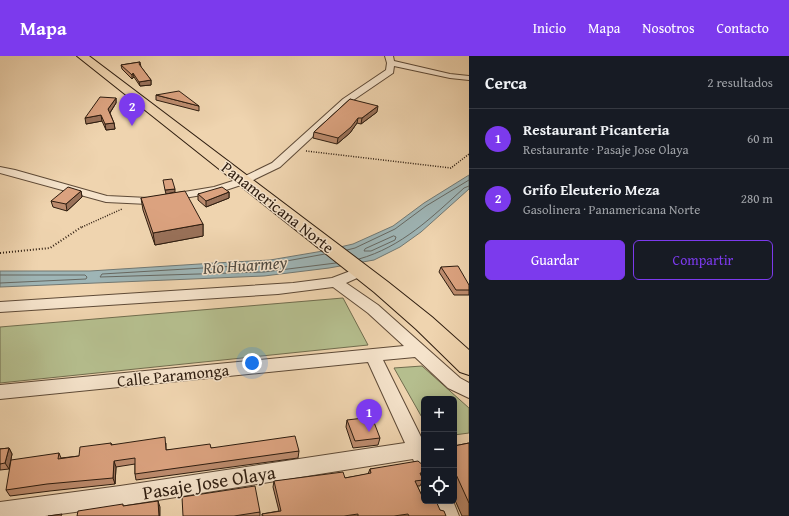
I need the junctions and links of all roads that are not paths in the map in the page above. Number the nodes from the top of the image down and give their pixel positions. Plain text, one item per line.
1 (82, 56) edge
2 (390, 60) edge
3 (469, 78) edge
4 (0, 170) edge
5 (243, 181) junction
6 (361, 271) junction
7 (335, 282) junction
8 (0, 307) edge
9 (417, 351) junction
10 (372, 356) junction
11 (469, 365) edge
12 (469, 391) edge
13 (0, 392) edge
14 (421, 456) edge
15 (443, 504) edge
16 (0, 512) edge
17 (449, 516) edge

1 - 5 highway, Panamericana Norte
2 - 3 street
2 - 5 street
4 - 5 street
5 - 6 highway, Panamericana Norte
6 - 7 street
6 - 11 highway, Panamericana Norte
7 - 8 street
7 - 9 street
9 - 10 street, Calle Paramonga
9 - 12 street
10 - 13 street, Calle Paramonga
10 - 14 street
14 - 16 street, Pasaje Jose Olaya
15 - 17 street

